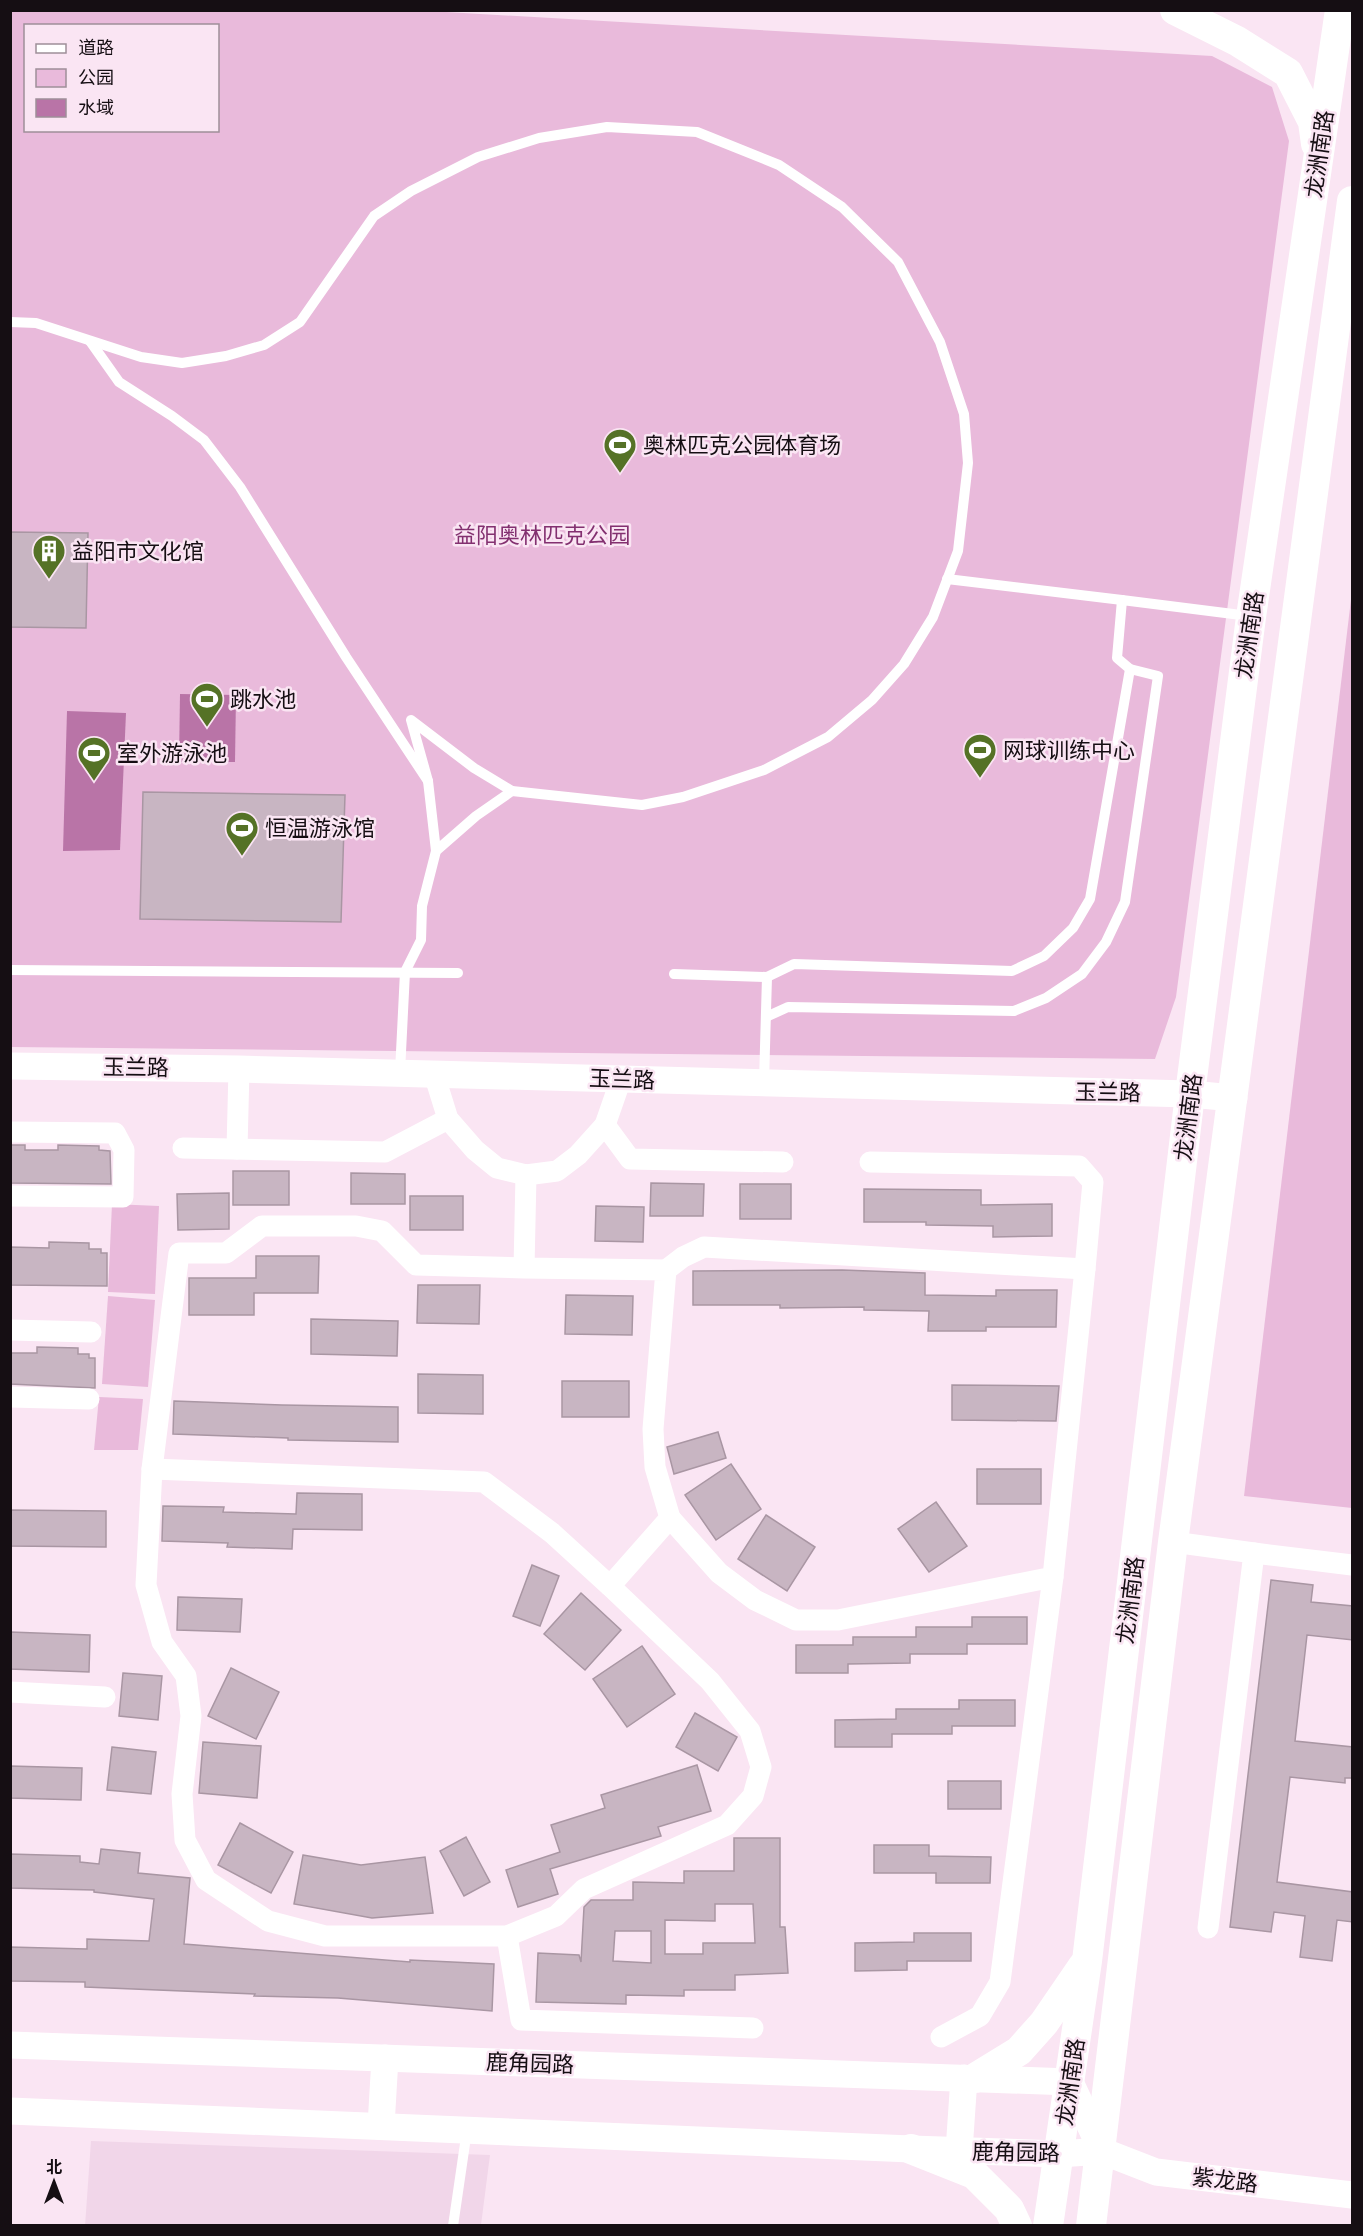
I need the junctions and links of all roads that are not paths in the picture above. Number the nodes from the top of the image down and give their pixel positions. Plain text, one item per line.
1 (1175, 10) edge
2 (1340, 10) edge
3 (1348, 10) edge
4 (1353, 11) edge
5 (1318, 158) junction
6 (1353, 201) edge
7 (10, 322) edge
8 (90, 341) junction
9 (948, 579) junction
10 (1122, 600) junction
11 (1251, 617) junction
12 (1130, 669) junction
13 (428, 781) junction
14 (512, 791) junction
15 (436, 851) junction
16 (10, 970) edge
17 (405, 972) junction
18 (458, 973) dead end
19 (674, 974) dead end
20 (767, 977) junction
21 (766, 1017) junction
22 (10, 1066) edge
23 (239, 1069) junction
24 (400, 1073) junction
25 (434, 1074) junction
26 (621, 1079) junction
27 (764, 1083) junction
28 (1191, 1094) junction
29 (1234, 1098) junction
30 (448, 1119) junction
31 (605, 1125) junction
32 (10, 1132) edge
33 (183, 1148) dead end
34 (237, 1149) junction
35 (783, 1161) dead end
36 (870, 1161) dead end
37 (526, 1175) junction
38 (10, 1196) edge
39 (524, 1268) junction
40 (1085, 1269) junction
41 (666, 1270) junction
42 (10, 1330) edge
43 (91, 1332) dead end
44 (10, 1397) edge
45 (89, 1399) dead end
46 (152, 1469) junction
47 (670, 1518) junction
48 (1173, 1542) junction
49 (1254, 1553) junction
50 (1353, 1565) edge
51 (1053, 1577) junction
52 (610, 1586) junction
53 (10, 1692) edge
54 (105, 1697) dead end
55 (1208, 1928) dead end
56 (507, 1936) junction
57 (1087, 1961) junction
58 (753, 2028) dead end
59 (941, 2037) dead end
60 (10, 2045) edge
61 (385, 2058) junction
62 (970, 2078) junction
63 (1070, 2082) junction
64 (10, 2111) edge
65 (381, 2126) junction
66 (467, 2129) junction
67 (912, 2149) junction
68 (959, 2151) junction
69 (1102, 2151) junction
70 (1059, 2154) junction
71 (1353, 2195) edge
72 (453, 2226) edge
73 (1017, 2226) edge
74 (1048, 2226) edge
75 (1091, 2226) edge

1 - 5 main road
2 - 5 main road, 龙洲南路
3 - 4 street
5 - 11 main road, 龙洲南路
6 - 29 main road, 龙洲南路
7 - 8 lane
8 - 9 lane
8 - 13 lane
9 - 10 lane
9 - 14 lane
10 - 11 lane
10 - 12 lane
11 - 28 main road, 龙洲南路
12 - 20 lane
12 - 21 lane
13 - 14 lane
13 - 15 lane
14 - 15 lane
15 - 17 lane
16 - 17 lane
17 - 18 lane
17 - 24 lane
19 - 20 lane
20 - 21 lane
21 - 27 lane
22 - 23 street, 玉兰路
23 - 24 street, 玉兰路
23 - 34 street
24 - 25 street, 玉兰路
25 - 26 street, 玉兰路
25 - 30 street
26 - 27 street, 玉兰路
26 - 31 street
27 - 28 street, 玉兰路
28 - 29 street, 玉兰路
28 - 57 main road, 龙洲南路
29 - 48 main road, 龙洲南路
30 - 34 street
30 - 37 street
31 - 35 street
31 - 37 street
32 - 38 street
33 - 34 street
36 - 40 street
37 - 39 street
39 - 41 street
39 - 46 street
40 - 41 street
40 - 51 street
41 - 47 street
42 - 43 street
44 - 45 street
46 - 52 street
46 - 56 street
47 - 51 street
47 - 52 street
48 - 49 street
48 - 69 main road, 龙洲南路
49 - 50 street
49 - 55 street
51 - 59 street
52 - 56 street
53 - 54 street
56 - 58 street
57 - 62 main road
57 - 63 main road, 龙洲南路
60 - 61 street, 鹿角园路
61 - 62 street, 鹿角园路
61 - 65 street
62 - 63 street, 鹿角园路
62 - 68 street
63 - 69 street, 鹿角园路
63 - 70 main road, 龙洲南路
64 - 65 street, 鹿角园路
65 - 66 street, 鹿角园路
66 - 67 street, 鹿角园路
66 - 72 lane
67 - 68 street, 鹿角园路
67 - 73 main road
68 - 70 street, 鹿角园路
69 - 70 street, 鹿角园路
69 - 71 street, 紫龙路
69 - 75 main road, 龙洲南路
70 - 74 main road, 龙洲南路

